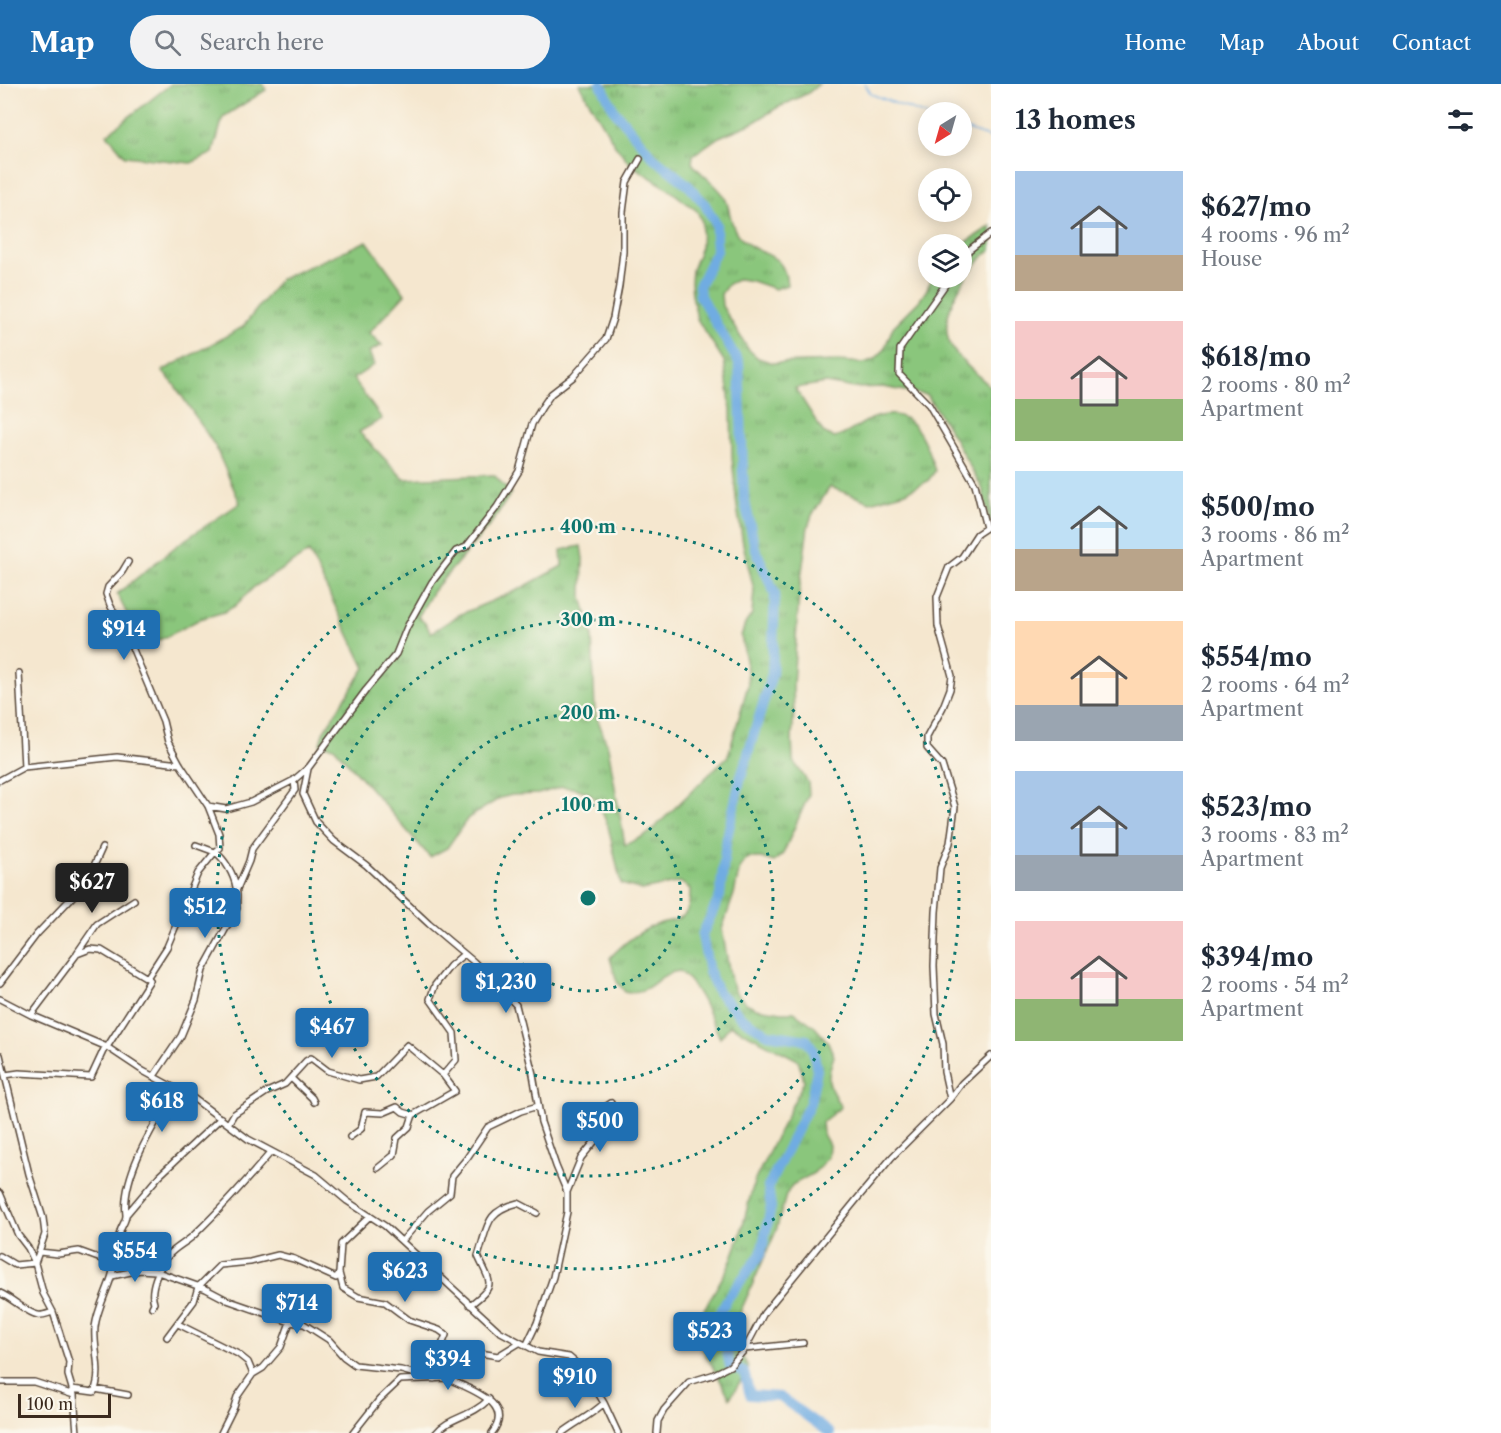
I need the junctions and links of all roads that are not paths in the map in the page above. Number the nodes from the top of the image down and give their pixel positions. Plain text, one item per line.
1 (640, 159) dead end
2 (991, 233) edge
3 (972, 248) edge
4 (943, 288) edge
5 (128, 562) dead end
6 (19, 673) dead end
7 (180, 764) junction
8 (24, 767) junction
9 (309, 767) junction
10 (0, 780) edge
11 (294, 780) junction
12 (208, 806) junction
13 (196, 845) dead end
14 (102, 848) dead end
15 (215, 852) junction
16 (237, 889) junction
17 (134, 900) dead end
18 (77, 954) junction
19 (464, 954) junction
20 (147, 978) junction
21 (0, 983) edge
22 (0, 999) edge
23 (31, 1015) junction
24 (106, 1047) junction
25 (0, 1055) edge
26 (991, 1056) edge
27 (5, 1075) junction
28 (443, 1075) junction
29 (154, 1076) junction
30 (292, 1079) junction
31 (176, 1088) junction
32 (950, 1099) junction
33 (314, 1102) dead end
34 (611, 1102) dead end
35 (538, 1106) junction
36 (413, 1115) junction
37 (221, 1118) junction
38 (228, 1124) junction
39 (350, 1137) dead end
40 (271, 1152) junction
41 (378, 1168) dead end
42 (567, 1192) junction
43 (0, 1193) edge
44 (537, 1213) dead end
45 (126, 1215) junction
46 (370, 1216) junction
47 (402, 1241) junction
48 (39, 1252) junction
49 (0, 1256) edge
50 (114, 1261) junction
51 (35, 1263) junction
52 (159, 1273) junction
53 (339, 1273) junction
54 (112, 1276) junction
55 (198, 1287) junction
56 (0, 1293) edge
57 (470, 1305) junction
58 (152, 1307) dead end
59 (53, 1312) junction
60 (290, 1322) junction
61 (178, 1324) junction
62 (167, 1337) dead end
63 (519, 1343) junction
64 (803, 1343) dead end
65 (526, 1346) junction
66 (745, 1349) junction
67 (463, 1351) junction
68 (253, 1374) junction
69 (447, 1378) junction
70 (434, 1379) junction
71 (0, 1382) edge
72 (95, 1389) junction
73 (73, 1392) junction
74 (128, 1395) dead end
75 (489, 1399) junction
76 (604, 1402) junction
77 (77, 1433) edge
78 (221, 1433) edge
79 (353, 1433) edge
80 (436, 1433) edge
81 (492, 1433) edge
82 (562, 1433) edge
83 (618, 1433) edge
84 (657, 1433) edge

1 - 9 street
2 - 3 street
4 - 32 street
5 - 7 street
6 - 8 street
7 - 8 street
7 - 12 street
8 - 10 street
9 - 11 street
9 - 19 street
11 - 12 street
11 - 16 street
12 - 15 street
13 - 15 street
14 - 21 street
15 - 16 street
15 - 20 street
16 - 29 street
17 - 18 street
18 - 20 street
18 - 23 street
19 - 28 street
19 - 35 street
20 - 24 street
22 - 23 street
23 - 24 street
24 - 27 street
24 - 29 street
25 - 27 street
26 - 32 street
27 - 48 street
28 - 30 street
28 - 36 street
29 - 31 street
30 - 33 street
30 - 38 street
31 - 37 street
31 - 45 street
32 - 66 street
34 - 42 street
35 - 42 street
35 - 47 street
36 - 39 street
36 - 41 street
37 - 38 street
37 - 45 street
38 - 40 street
40 - 46 street
40 - 52 street
42 - 65 street
43 - 51 street
44 - 57 street
45 - 50 street
46 - 47 street
46 - 53 street
47 - 57 street
48 - 50 street
48 - 51 street
49 - 51 street
50 - 54 street
51 - 59 street
52 - 54 street
52 - 55 street
52 - 58 street
53 - 55 street
53 - 67 street
54 - 72 street
55 - 60 street
55 - 61 street
56 - 59 street
57 - 63 street
59 - 73 street
60 - 68 street
60 - 70 street
61 - 62 street
61 - 68 street
63 - 65 street
63 - 67 street
64 - 66 street
65 - 76 street
66 - 84 street
67 - 69 street
68 - 78 street
69 - 70 street
69 - 75 street
70 - 79 street
71 - 73 street
72 - 73 street
72 - 74 street
73 - 77 street
75 - 80 street
75 - 81 street
76 - 82 street
76 - 83 street

